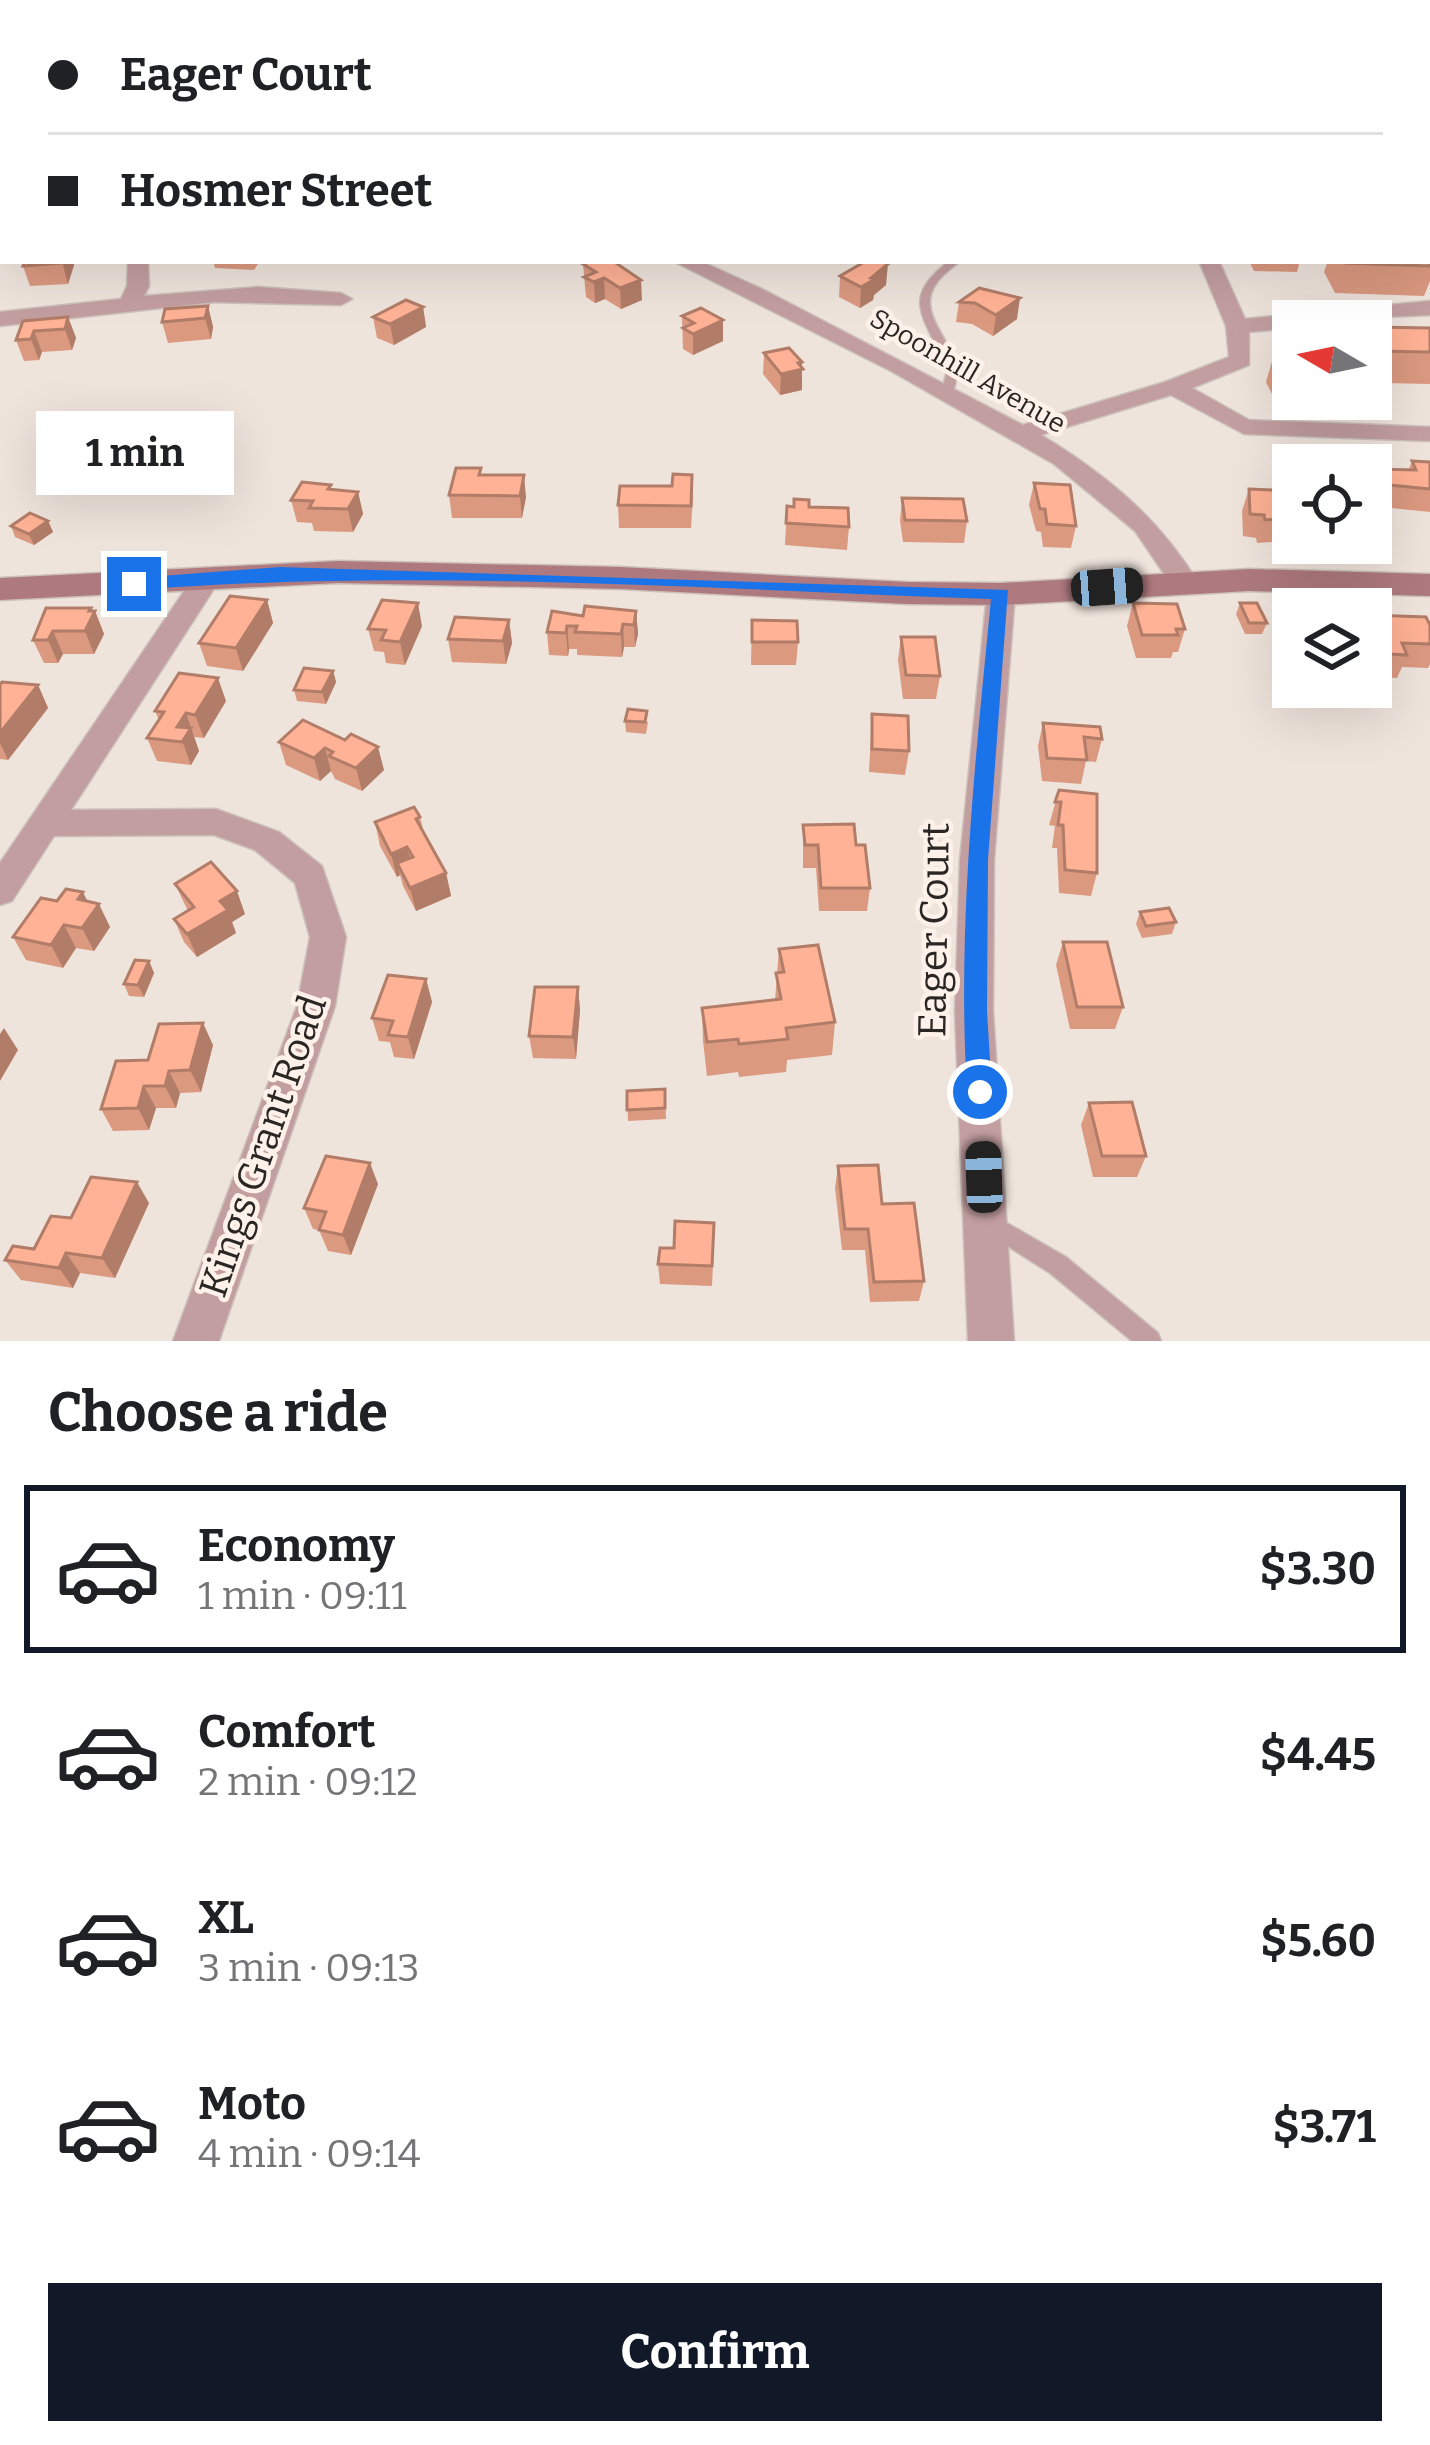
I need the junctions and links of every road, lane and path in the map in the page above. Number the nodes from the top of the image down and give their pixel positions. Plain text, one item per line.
1 (138, 264) edge
2 (690, 264) edge
3 (950, 264) edge
4 (1210, 264) edge
5 (341, 299) dead end
6 (130, 302) junction
7 (1430, 308) edge
8 (1392, 312) edge
9 (0, 319) edge
10 (1272, 323) edge
11 (1237, 326) junction
12 (1173, 387) junction
13 (947, 393) junction
14 (1020, 434) junction
15 (1430, 434) edge
16 (207, 578) junction
17 (1185, 584) junction
18 (1430, 585) edge
19 (0, 589) edge
20 (1001, 594) junction
21 (43, 824) junction
22 (0, 890) edge
23 (986, 1220) junction
24 (196, 1341) edge
25 (991, 1341) edge
26 (1150, 1341) edge

1 - 6 street
2 - 13 street, Spoonhill Avenue
3 - 13 lane
4 - 11 street
5 - 6 street
6 - 9 street
7 - 8 street
10 - 11 street
11 - 12 street
12 - 14 street
12 - 15 street
13 - 14 street, Spoonhill Avenue
14 - 17 street, Spoonhill Avenue
16 - 19 street
16 - 20 street
16 - 21 street
17 - 18 street
17 - 20 street
20 - 23 street, Eager Court
21 - 22 street
21 - 24 street, Kings Grant Road
23 - 25 street, Eager Court
23 - 26 lane

